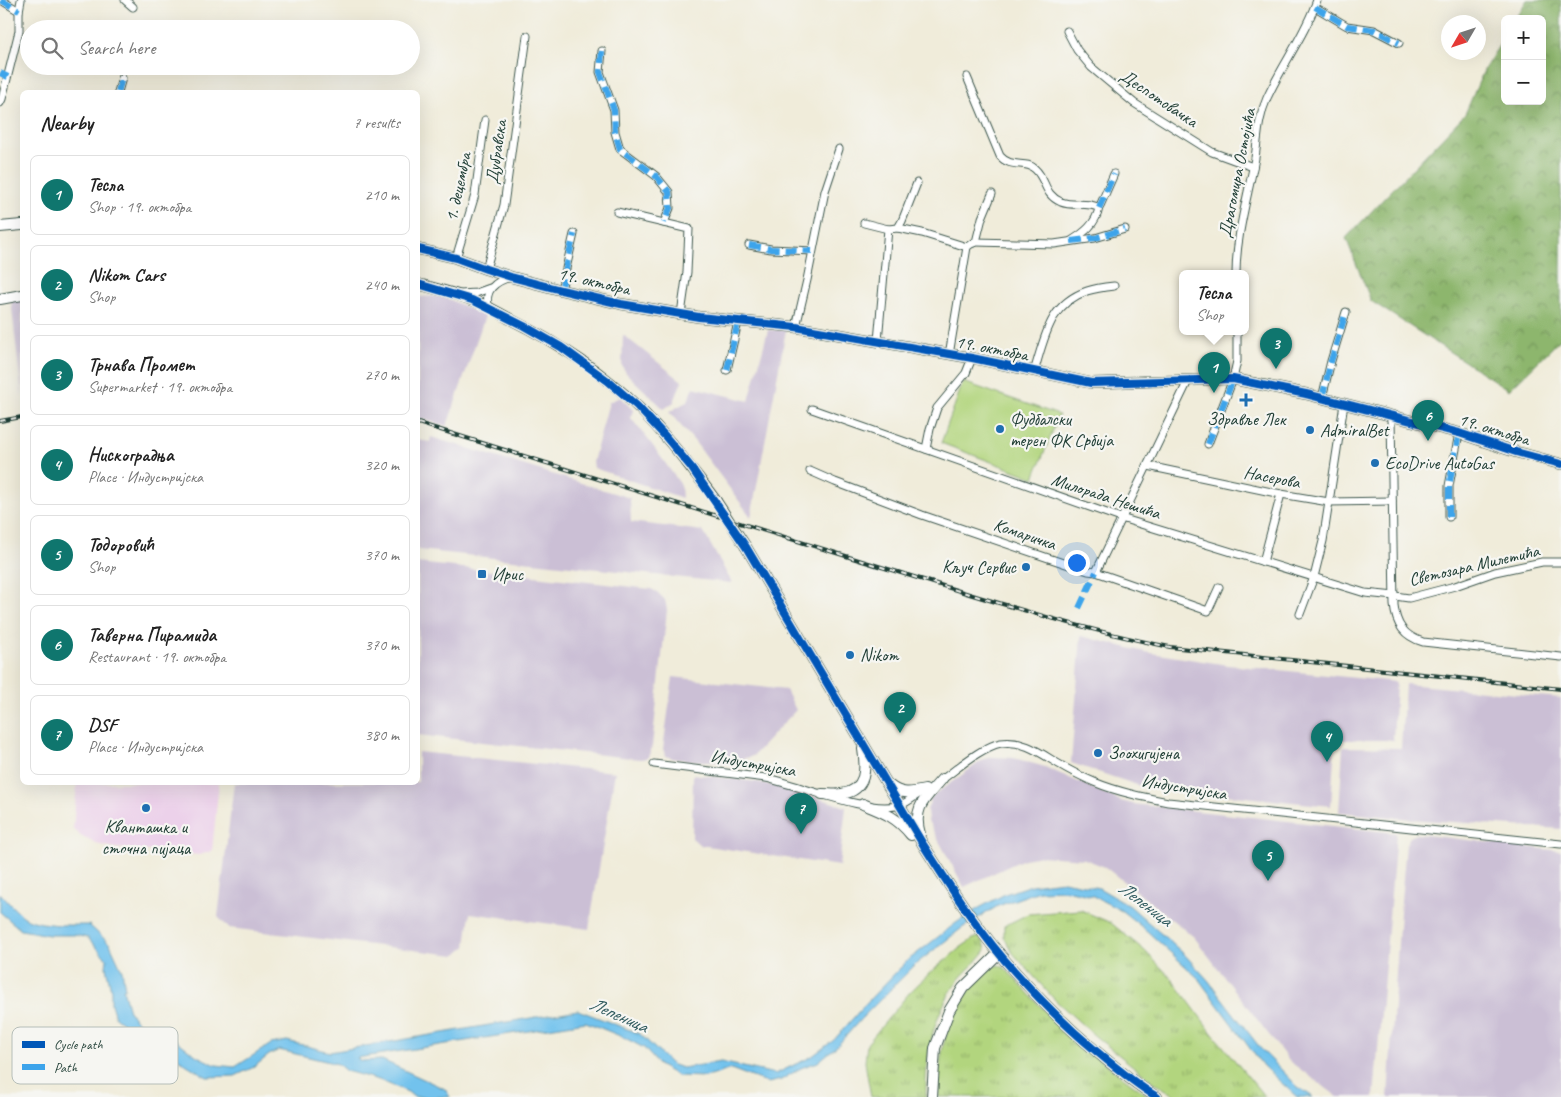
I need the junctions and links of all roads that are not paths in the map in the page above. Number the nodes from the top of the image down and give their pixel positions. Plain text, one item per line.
1 (1, 0) edge
2 (21, 0) edge
3 (126, 0) edge
4 (1316, 3) edge
5 (133, 7) dead end
6 (19, 11) junction
7 (1067, 31) dead end
8 (527, 36) dead end
9 (1399, 43) dead end
10 (602, 51) dead end
11 (0, 73) edge
12 (967, 77) dead end
13 (8, 78) junction
14 (122, 78) dead end
15 (119, 90) edge
16 (0, 103) edge
17 (485, 120) dead end
18 (840, 149) dead end
19 (1253, 168) junction
20 (1114, 174) dead end
21 (917, 183) dead end
22 (992, 194) dead end
23 (1099, 208) junction
24 (617, 212) dead end
25 (664, 223) junction
26 (864, 223) dead end
27 (20, 225) edge
28 (0, 227) edge
29 (888, 228) junction
30 (898, 228) junction
31 (1125, 229) dead end
32 (574, 234) dead end
33 (1071, 241) junction
34 (976, 242) junction
35 (749, 245) dead end
36 (967, 247) junction
37 (420, 249) edge
38 (812, 251) junction
39 (456, 258) junction
40 (489, 270) junction
41 (1236, 270) edge
42 (511, 277) junction
43 (496, 283) junction
44 (420, 285) edge
45 (1114, 286) dead end
46 (490, 288) junction
47 (561, 290) junction
48 (0, 293) edge
49 (456, 294) junction
50 (20, 296) edge
51 (0, 299) edge
52 (489, 308) junction
53 (1346, 312) dead end
54 (682, 314) junction
55 (738, 322) junction
56 (796, 327) junction
57 (1237, 335) edge
58 (878, 341) junction
59 (949, 355) junction
60 (972, 358) junction
61 (727, 370) dead end
62 (1034, 372) junction
63 (1233, 379) junction
64 (1188, 381) junction
65 (1322, 398) junction
66 (1344, 404) junction
67 (812, 409) dead end
68 (1391, 416) junction
69 (1458, 433) junction
70 (1208, 444) dead end
71 (926, 449) junction
72 (1561, 464) edge
73 (1148, 466) junction
74 (810, 471) dead end
75 (1281, 494) junction
76 (1392, 501) junction
77 (1329, 502) junction
78 (1449, 517) dead end
79 (1122, 518) junction
80 (1263, 562) junction
81 (1561, 562) edge
82 (1096, 572) junction
83 (1314, 577) junction
84 (1219, 587) dead end
85 (1395, 596) junction
86 (1300, 614) dead end
87 (1561, 657) edge
88 (861, 743) junction
89 (654, 764) dead end
90 (942, 779) junction
91 (887, 784) junction
92 (925, 790) junction
93 (822, 794) junction
94 (862, 804) junction
95 (900, 805) junction
96 (1561, 844) edge
97 (924, 846) junction
98 (939, 870) junction
99 (999, 953) junction
100 (932, 1097) edge
101 (1157, 1097) edge

1 - 6 street
2 - 6 street
3 - 5 street
4 - 9 street
4 - 19 street, Драгомира Остојића
6 - 13 street
7 - 19 street, Деспотовачка
8 - 40 street, Дубравска
10 - 25 street
11 - 13 street
12 - 23 street
13 - 16 street
14 - 15 street
17 - 39 street, 1. децембра
18 - 38 street
19 - 41 street, Драгомира Остојића
20 - 23 street
21 - 30 street
22 - 34 street
23 - 33 street
24 - 25 street
25 - 54 street
26 - 29 street
27 - 28 street
29 - 30 street
29 - 58 street
30 - 36 street
31 - 33 street
32 - 47 street
33 - 34 street
34 - 36 street
35 - 38 street
36 - 59 street
37 - 39 street, 19. октобра
38 - 56 street
39 - 40 street, 19. октобра
40 - 42 street, 19. октобра
40 - 43 street
42 - 43 street
42 - 47 street, 19. октобра
43 - 46 street
44 - 49 street
45 - 62 street
46 - 49 street
46 - 52 street
47 - 54 street, 19. октобра
48 - 50 street
49 - 52 street
50 - 51 street
52 - 88 street, bridge
53 - 65 street
54 - 55 street, 19. октобра
55 - 56 street, 19. октобра
55 - 61 street
56 - 58 street, 19. октобра
57 - 63 street
58 - 59 street, 19. октобра
59 - 60 street, 19. октобра
60 - 62 street, 19. октобра
60 - 71 street
62 - 64 street, 19. октобра
63 - 64 street, 19. октобра
63 - 65 street, 19. октобра
63 - 70 street
64 - 73 street
65 - 66 street, 19. октобра
66 - 68 street, 19. октобра
66 - 77 street
67 - 71 street, Милорада Нешића
68 - 69 street, 19. октобра
68 - 76 street
69 - 72 street, 19. октобра
69 - 78 street
71 - 79 street, Милорада Нешића
73 - 75 street, Насерова
73 - 79 street
74 - 82 street, Комаричка
75 - 77 street, Насерова
75 - 80 street
76 - 77 street, Насерова
76 - 85 street
77 - 83 street
79 - 80 street, Милорада Нешића
79 - 82 street
80 - 83 street, Милорада Нешића
81 - 85 street, Светозара Милетића
82 - 84 street, Комаричка
83 - 85 street, Милорада Нешића
83 - 86 street
85 - 87 street
88 - 91 street
88 - 93 street
89 - 93 street, Индустријска
90 - 92 street, Индустријска
90 - 96 street, Индустријска
90 - 97 street
91 - 92 street
91 - 95 street
92 - 95 street, Индустријска
93 - 94 street, Индустријска
94 - 95 street, Индустријска
94 - 98 street
95 - 97 street
97 - 98 street
98 - 99 street
99 - 100 street
99 - 101 street

